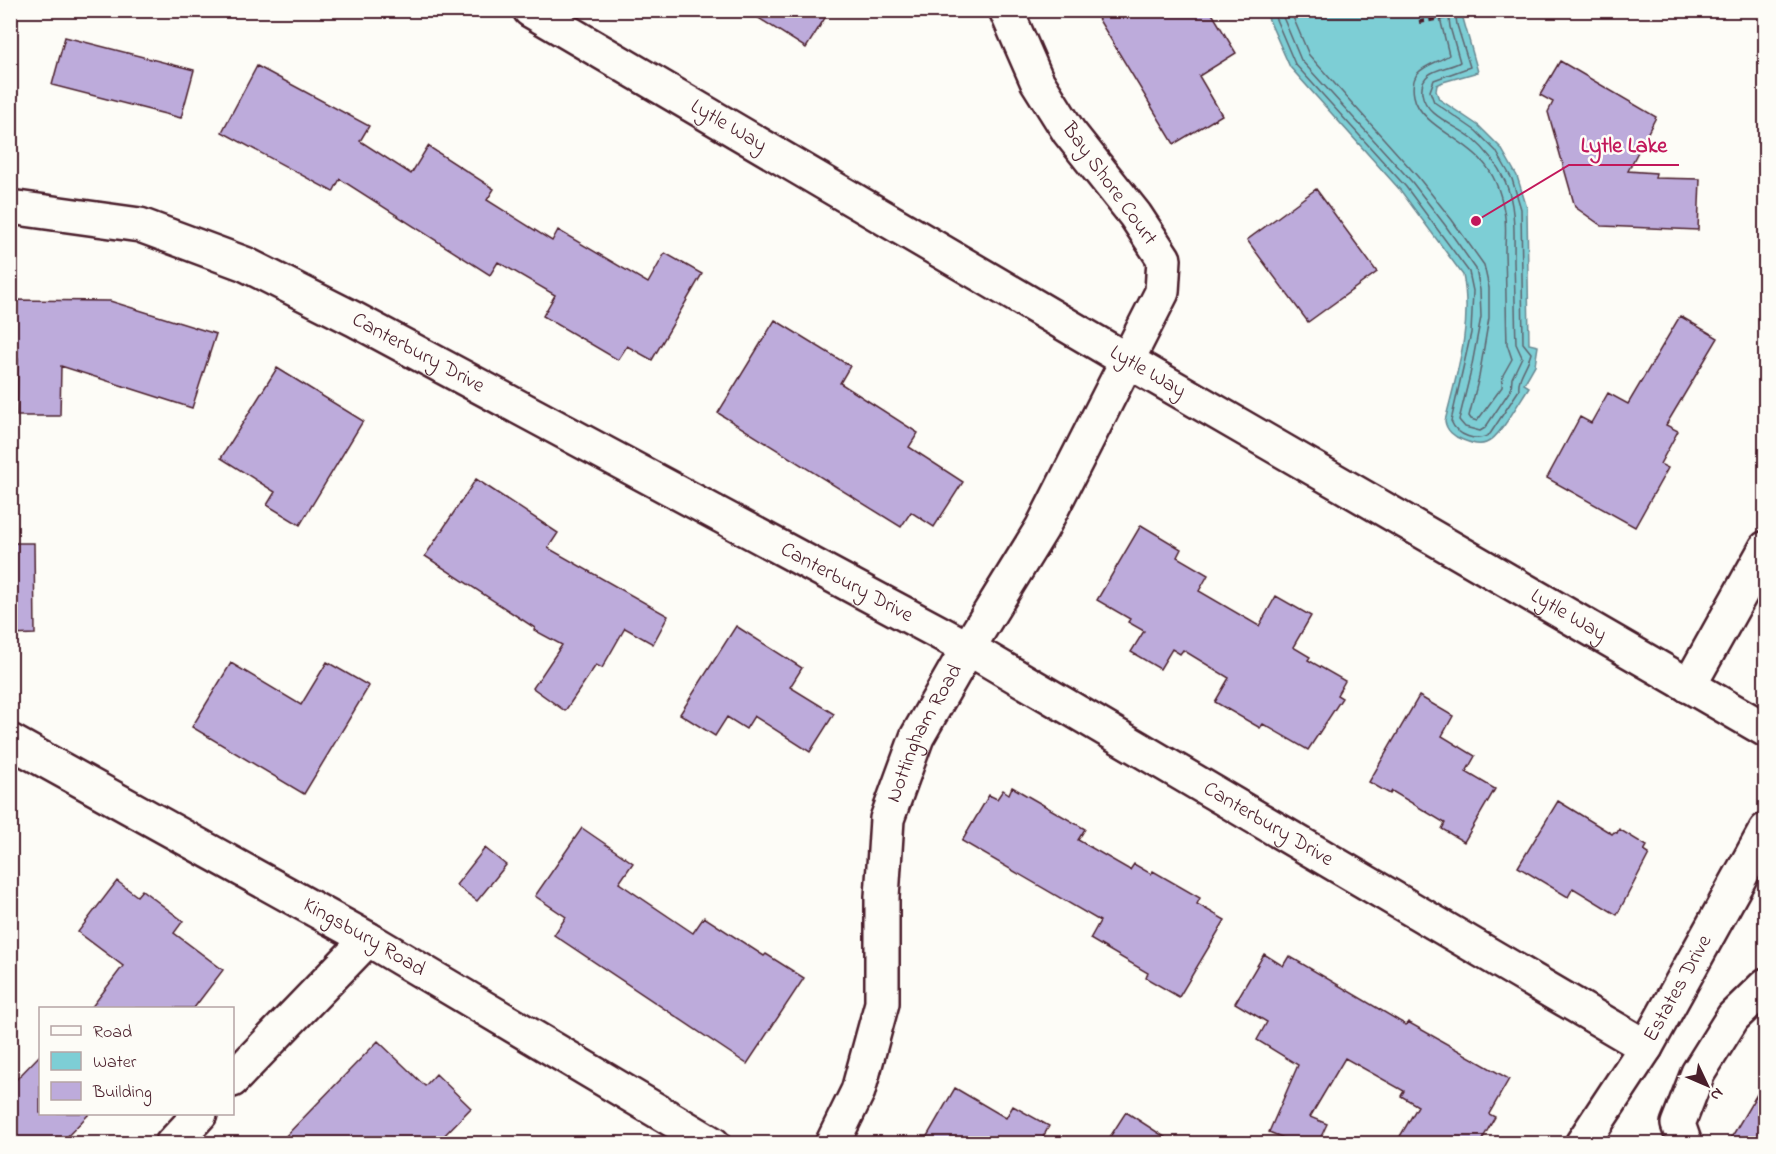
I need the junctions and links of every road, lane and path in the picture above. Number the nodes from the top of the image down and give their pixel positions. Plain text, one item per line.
1 (530, 10) edge
2 (1006, 10) edge
3 (1476, 12) dead end
4 (1419, 22) dead end
5 (10, 207) edge
6 (1128, 361) junction
7 (1766, 548) edge
8 (968, 648) junction
9 (1689, 686) junction
10 (1766, 730) edge
11 (10, 741) edge
12 (1766, 830) edge
13 (368, 939) junction
14 (1766, 986) edge
15 (1646, 1047) junction
16 (234, 1078) edge
17 (198, 1115) edge
18 (172, 1143) edge
19 (713, 1143) edge
20 (832, 1143) edge
21 (1582, 1143) edge
22 (1685, 1143) edge

1 - 6 street, Lytle Way
2 - 6 street, Bay Shore Court
3 - 4 path
5 - 8 street, Canterbury Drive
6 - 8 street, Nottingham Road
6 - 9 street, Lytle Way
7 - 9 street
8 - 15 street, Canterbury Drive
8 - 20 street, Nottingham Road
9 - 10 street, Lytle Way
11 - 13 street, Kingsbury Road
12 - 15 street, Estates Drive
13 - 16 street
13 - 19 street, Kingsbury Road
14 - 22 street
15 - 21 street, Estates Drive
17 - 18 street

